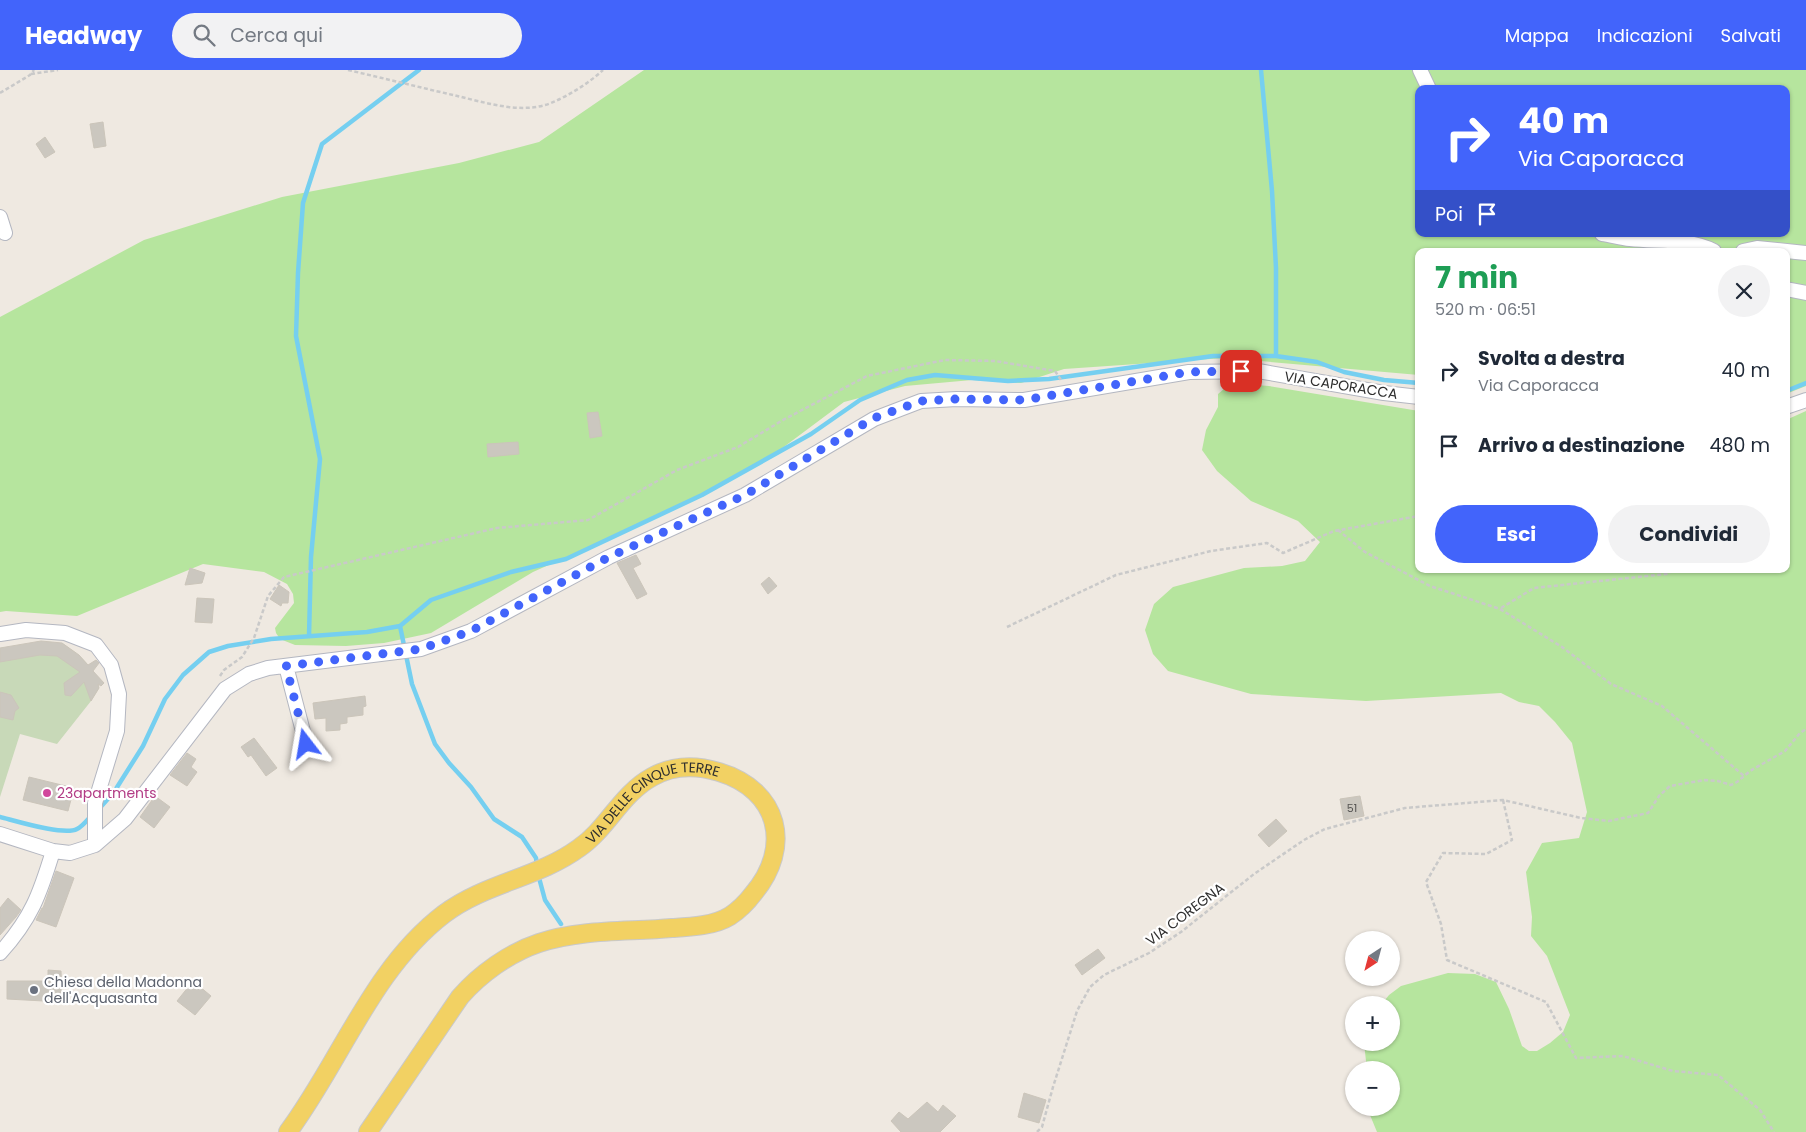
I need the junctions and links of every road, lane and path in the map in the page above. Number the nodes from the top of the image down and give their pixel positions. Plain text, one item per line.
1 (34, 70) edge
2 (58, 70) edge
3 (348, 70) edge
4 (603, 70) edge
5 (1420, 70) edge
6 (30, 75) junction
7 (1427, 85) edge
8 (0, 93) edge
9 (1619, 237) edge
10 (1707, 248) edge
11 (1790, 251) edge
12 (1806, 253) edge
13 (1790, 290) edge
14 (1806, 293) edge
15 (1069, 392) junction
16 (1415, 397) edge
17 (1806, 400) edge
18 (1790, 405) edge
19 (1415, 517) edge
20 (1338, 530) junction
21 (1668, 573) edge
22 (1500, 608) junction
23 (1007, 627) dead end
24 (0, 634) edge
25 (286, 666) junction
26 (218, 678) dead end
27 (1806, 729) edge
28 (306, 744) dead end
29 (1744, 776) junction
30 (1503, 800) junction
31 (0, 834) edge
32 (95, 846) junction
33 (53, 852) junction
34 (0, 953) edge
35 (288, 1132) edge
36 (368, 1132) edge
37 (1037, 1132) edge
38 (1774, 1132) edge

1 - 6 path
2 - 6 path
3 - 4 path
5 - 7 street
6 - 8 path
9 - 10 street
11 - 12 street
13 - 14 street
15 - 16 street, VIA CAPORACCA
15 - 25 street, VIA CAPORACCA
15 - 26 path
17 - 18 street
19 - 20 path
20 - 22 path
20 - 23 path
21 - 22 path
22 - 29 path
24 - 32 street
25 - 28 street
25 - 32 street, VIA CAPORACCA
27 - 29 path, VIA COREGNA
29 - 30 path, VIA COREGNA
30 - 37 path, VIA COREGNA
30 - 38 path
31 - 33 street, VIA CAPORACCA
32 - 33 street, VIA CAPORACCA
33 - 34 street
35 - 36 main road, VIA DELLE CINQUE TERRE

